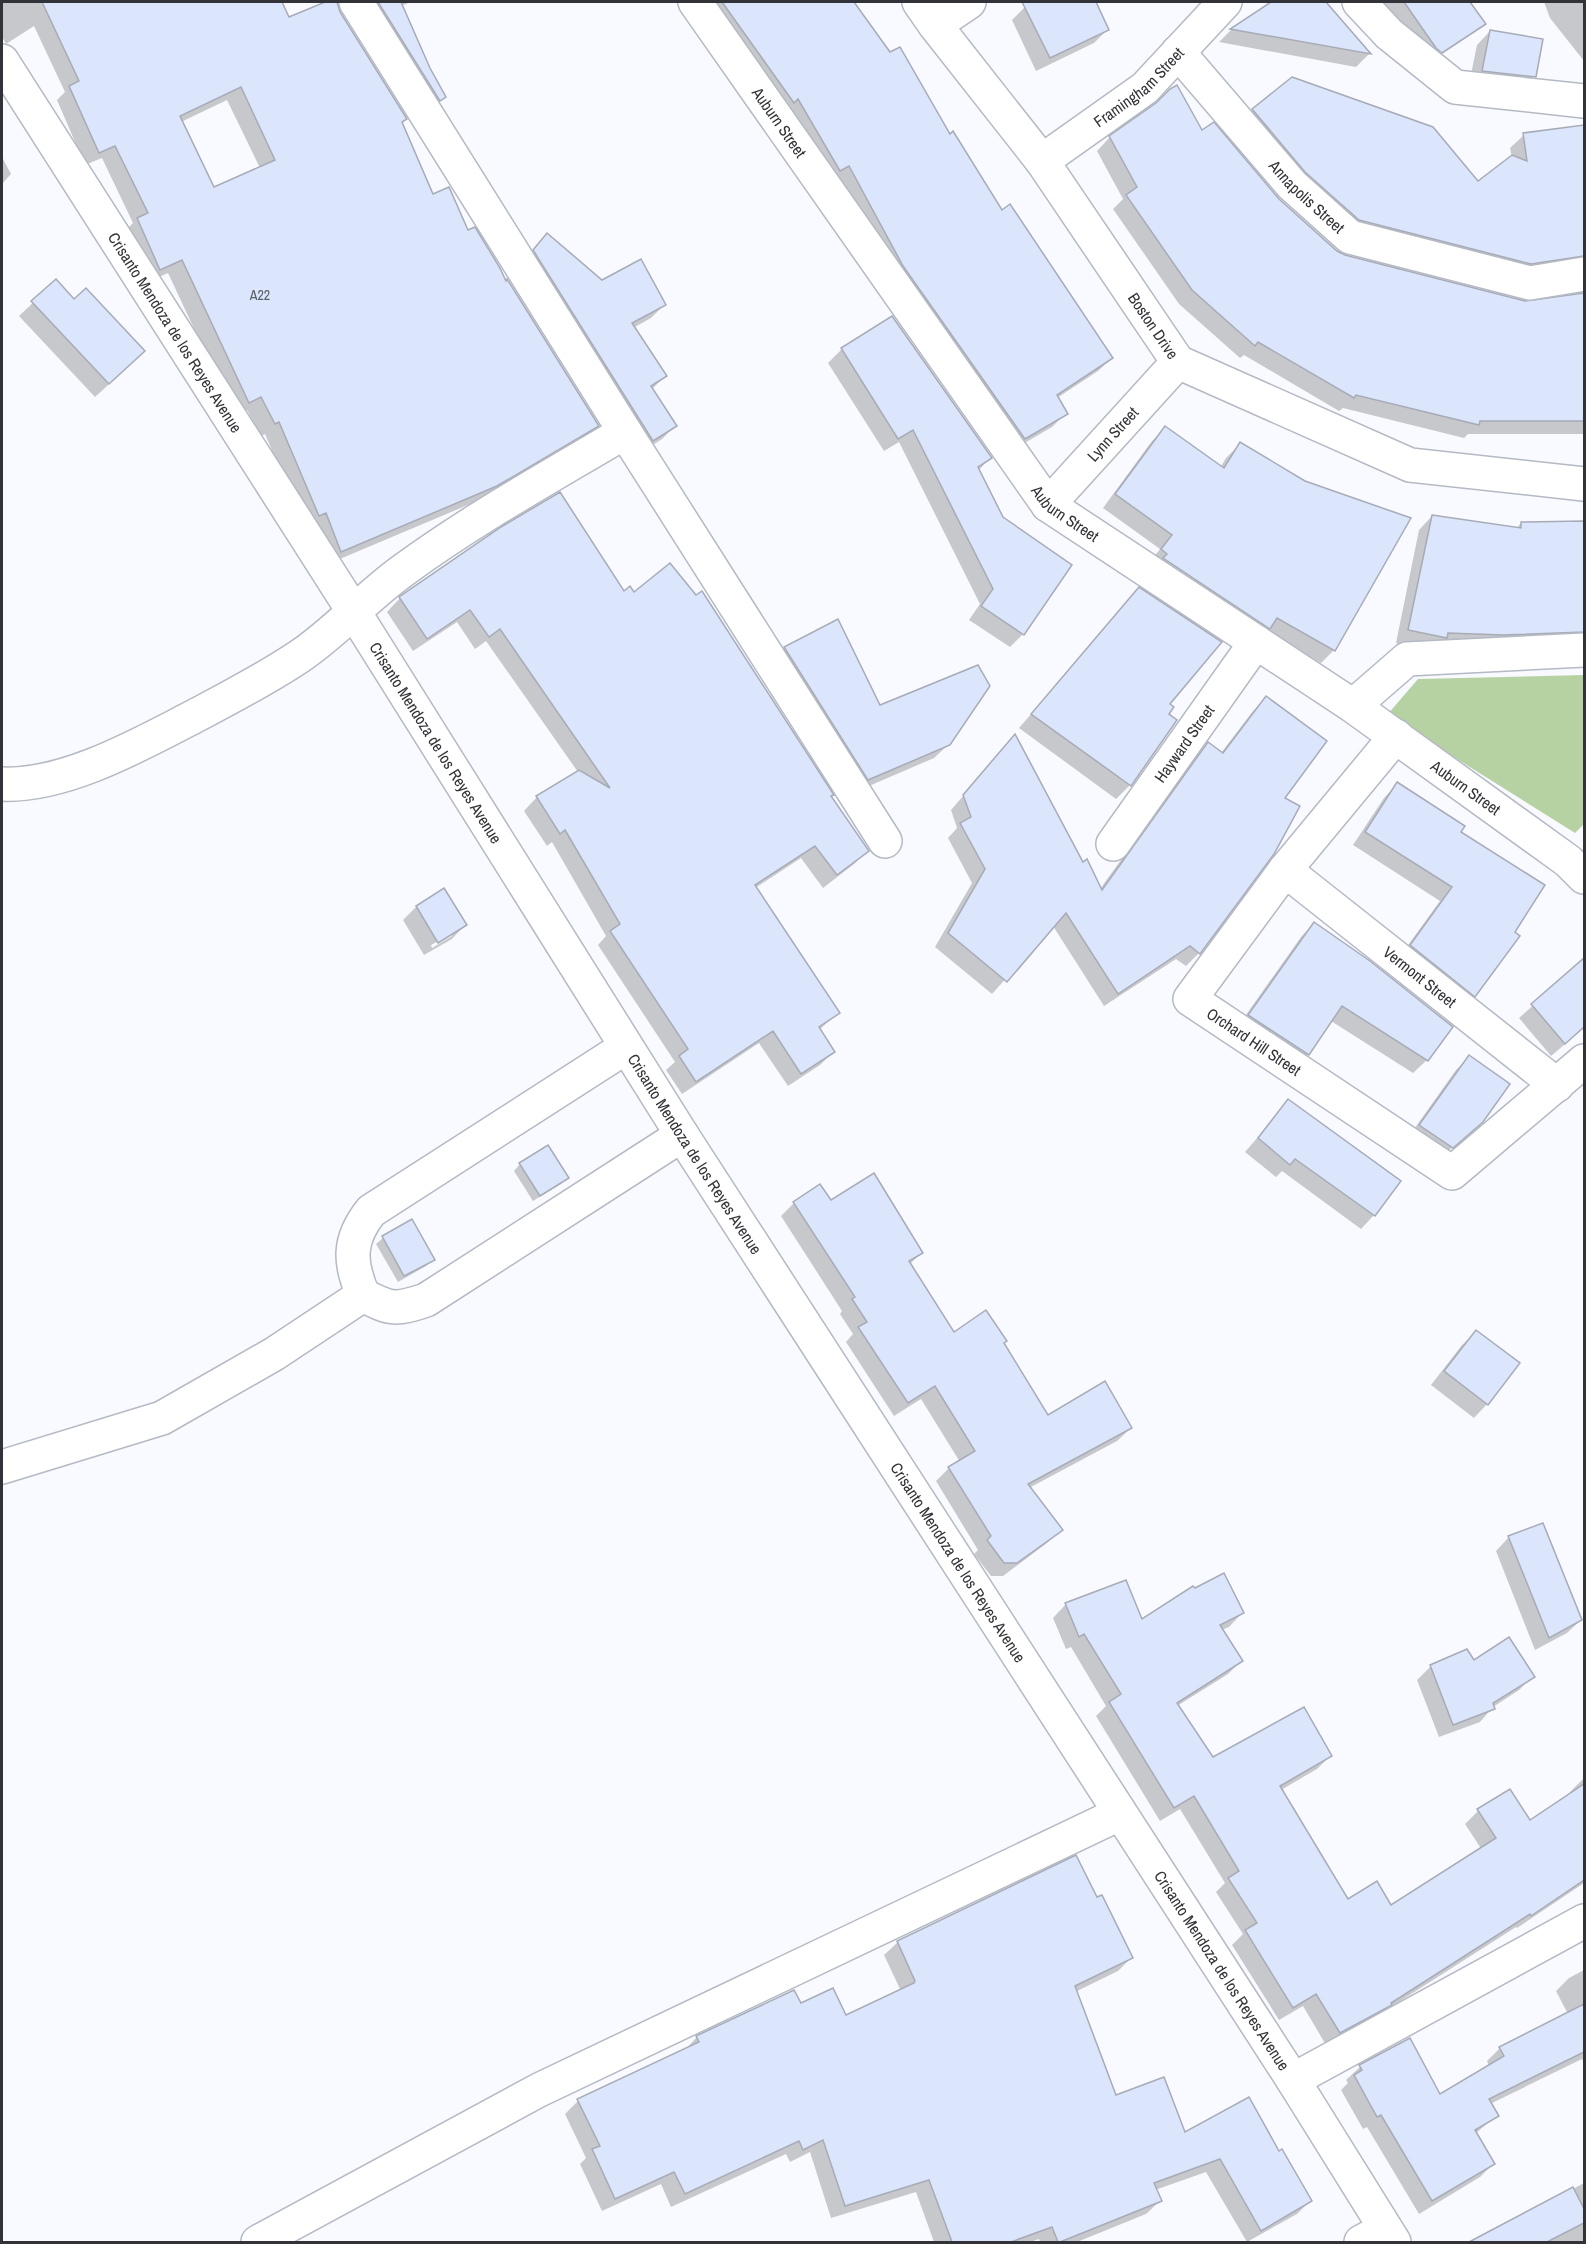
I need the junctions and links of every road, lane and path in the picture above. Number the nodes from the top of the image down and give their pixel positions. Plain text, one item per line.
1 (356, 2) edge
2 (695, 2) edge
3 (969, 2) edge
4 (1225, 2) edge
5 (1359, 2) edge
6 (927, 13) edge
7 (1178, 52) junction
8 (2, 62) edge
9 (1584, 101) edge
10 (1042, 161) junction
11 (1584, 274) edge
12 (1178, 362) junction
13 (626, 432) junction
14 (1584, 484) edge
15 (1048, 506) junction
16 (354, 612) junction
17 (1256, 642) junction
18 (1584, 650) edge
19 (1353, 706) junction
20 (1396, 736) junction
21 (2, 784) edge
22 (885, 841) dead end
23 (1113, 844) dead end
24 (1579, 862) edge
25 (1285, 870) junction
26 (626, 1047) junction
27 (1584, 1061) edge
28 (1557, 1085) junction
29 (682, 1135) junction
30 (363, 1295) junction
31 (2, 1467) edge
32 (1119, 1814) junction
33 (1584, 1920) edge
34 (1293, 2080) junction
35 (1380, 2238) edge
36 (258, 2242) edge

1 - 13 street
2 - 15 street, Auburn Street
3 - 6 street
4 - 7 street, Framingham Street
5 - 9 street
6 - 10 street, Boston Drive
7 - 10 street, Framingham Street
7 - 11 street, Annapolis Street
8 - 16 street, Crisanto Mendoza de los Reyes Avenue
10 - 12 street, Boston Drive
12 - 14 street, Boston Drive
12 - 15 street, Lynn Street
13 - 16 street
13 - 22 street
15 - 17 street, Auburn Street
16 - 21 street
16 - 26 street, Crisanto Mendoza de los Reyes Avenue
17 - 19 street, Auburn Street
17 - 23 street, Hayward Street
18 - 19 street
19 - 20 street, Auburn Street
20 - 24 street, Auburn Street
20 - 25 street, Orchard Hill Street
25 - 28 street, Vermont Street
25 - 28 street, Orchard Hill Street
26 - 29 street, Crisanto Mendoza de los Reyes Avenue
26 - 30 street
27 - 28 street, Orchard Hill Street
29 - 30 street
29 - 32 street, Crisanto Mendoza de los Reyes Avenue
30 - 31 street
32 - 34 street, Crisanto Mendoza de los Reyes Avenue
32 - 36 street
33 - 34 street
34 - 35 street, Crisanto Mendoza de los Reyes Avenue

